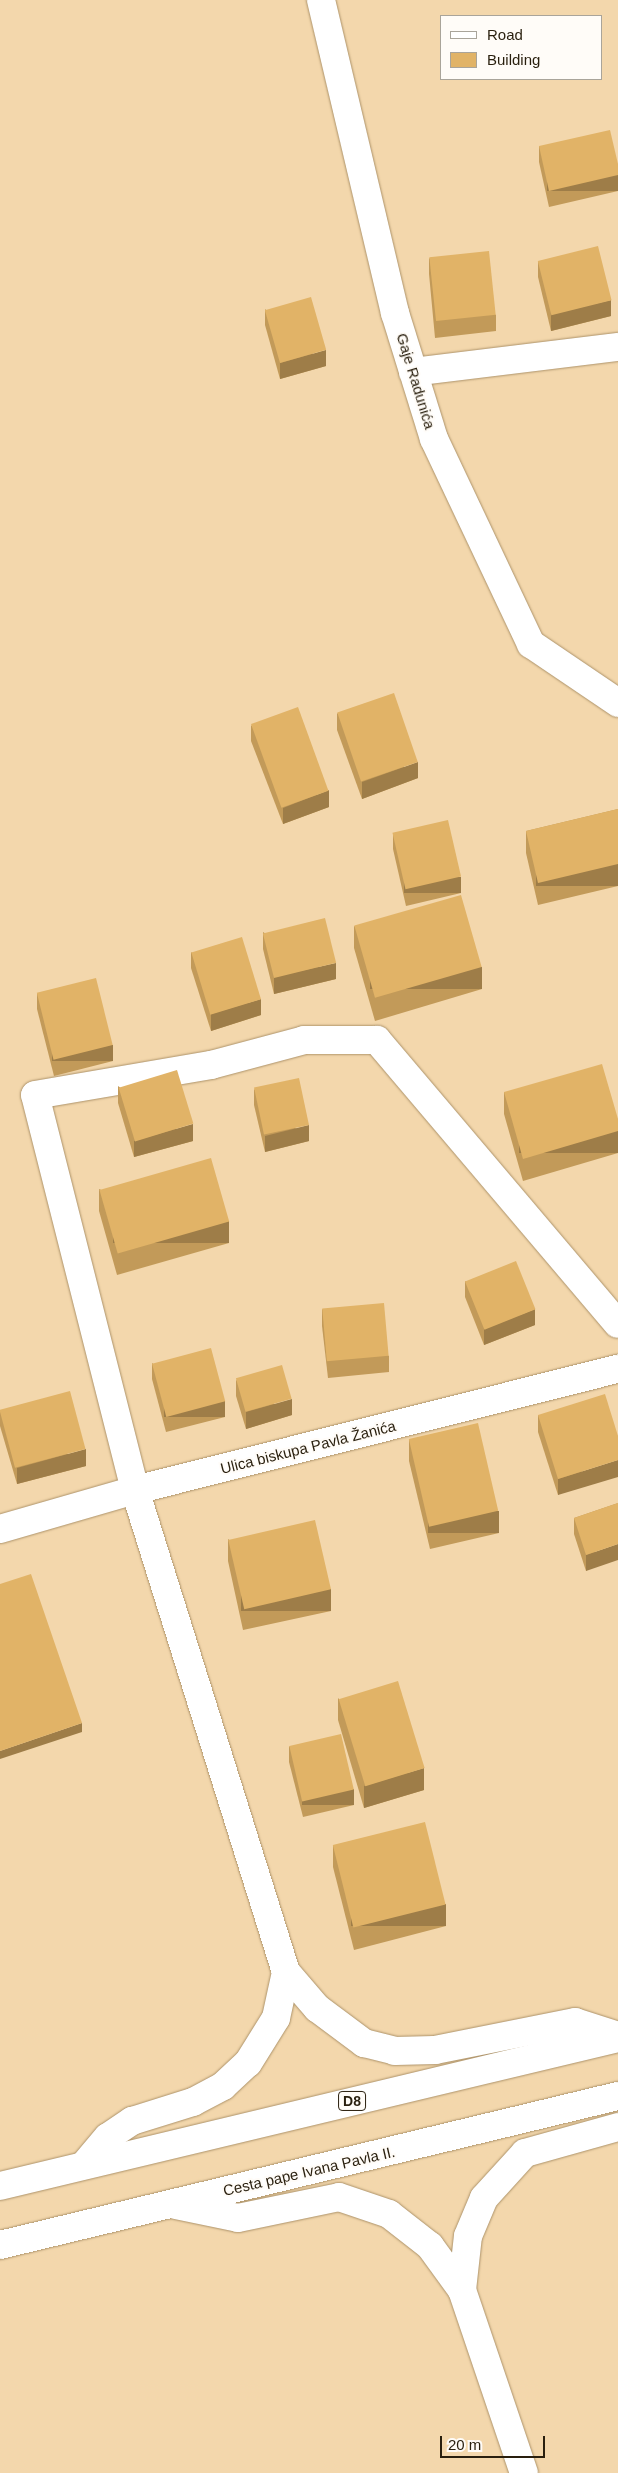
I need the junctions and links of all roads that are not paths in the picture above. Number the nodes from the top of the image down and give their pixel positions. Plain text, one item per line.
1 (322, 0) edge
2 (618, 346) edge
3 (413, 372) junction
4 (618, 703) edge
5 (618, 1324) edge
6 (618, 1369) edge
7 (135, 1490) junction
8 (0, 1529) edge
9 (286, 1972) junction
10 (618, 2037) edge
11 (618, 2096) edge
12 (618, 2127) edge
13 (86, 2164) junction
14 (0, 2186) edge
15 (170, 2204) junction
16 (0, 2246) edge
17 (462, 2290) junction
18 (524, 2473) edge

1 - 3 main road, Gaje Radunića
2 - 3 main road
3 - 4 main road, Gaje Radunića
5 - 7 main road
6 - 7 main road, Ulica biskupa Pavla Žanića
7 - 8 main road, Ulica biskupa Pavla Žanića
7 - 9 main road
9 - 10 main road
9 - 13 main road
10 - 13 main road, D8
11 - 15 main road, Cesta pape Ivana Pavla II.
12 - 17 main road
13 - 14 main road, D8
15 - 16 main road, Cesta pape Ivana Pavla II.
15 - 17 main road
17 - 18 main road

